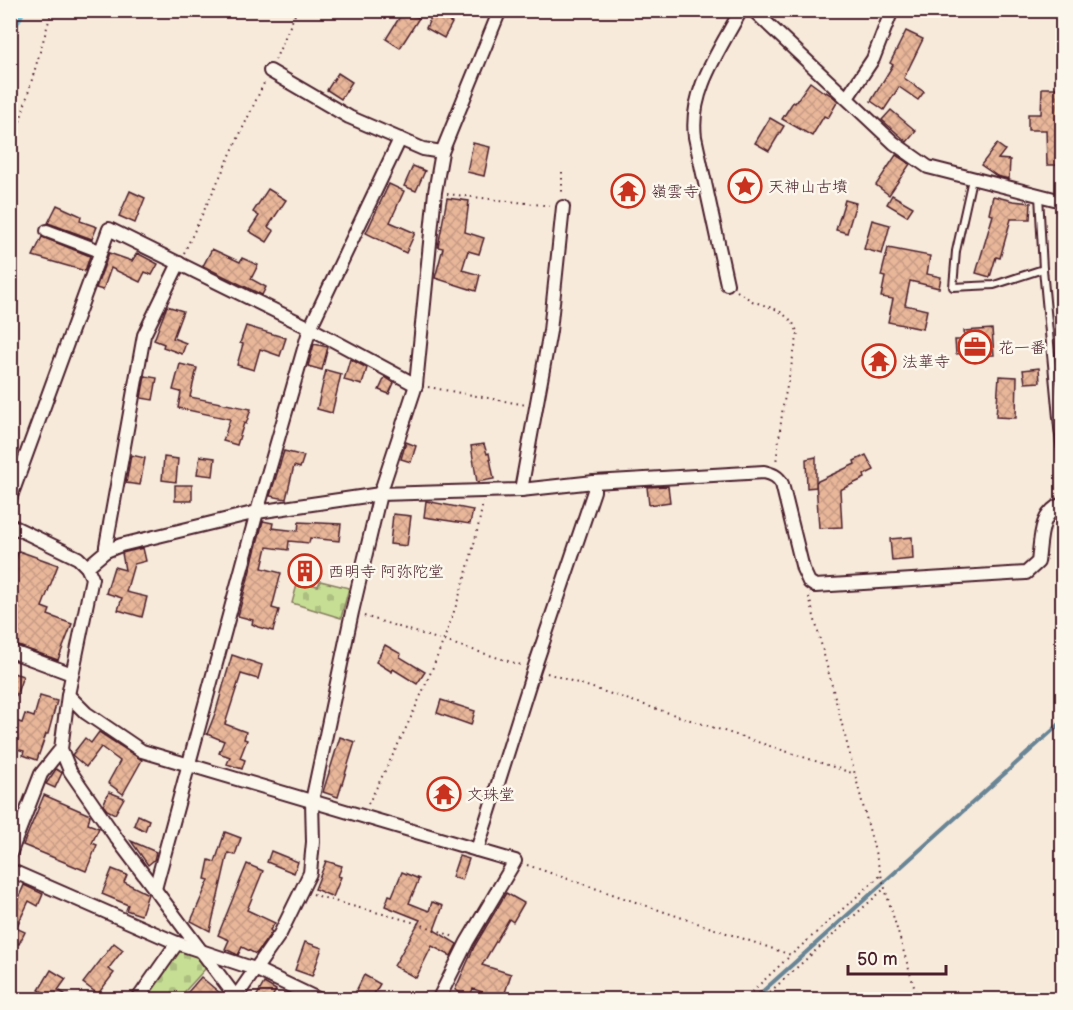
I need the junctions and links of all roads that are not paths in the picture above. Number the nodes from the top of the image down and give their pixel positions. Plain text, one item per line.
1 (500, 10) edge
2 (741, 10) edge
3 (753, 10) edge
4 (892, 10) edge
5 (270, 71) road end
6 (847, 98) junction
7 (400, 139) junction
8 (442, 152) junction
9 (972, 178) junction
10 (1039, 194) junction
11 (1062, 201) edge
12 (563, 207) road end
13 (47, 231) dead end
14 (100, 251) junction
15 (179, 263) junction
16 (1043, 269) junction
17 (727, 284) road end
18 (310, 328) junction
19 (416, 385) junction
20 (1062, 459) edge
21 (594, 482) junction
22 (520, 490) junction
23 (380, 494) junction
24 (10, 499) edge
25 (1062, 504) edge
26 (257, 512) junction
27 (10, 525) edge
28 (106, 551) junction
29 (87, 567) junction
30 (10, 651) edge
31 (72, 674) junction
32 (68, 695) junction
33 (61, 748) junction
34 (189, 765) junction
35 (312, 801) junction
36 (477, 850) junction
37 (10, 854) edge
38 (10, 870) edge
39 (155, 889) junction
40 (177, 943) junction
41 (201, 951) junction
42 (255, 969) junction
43 (237, 998) edge
44 (136, 999) edge
45 (320, 999) edge
46 (438, 999) edge

1 - 8 street
2 - 17 street
3 - 6 street
4 - 6 street
5 - 7 street
6 - 9 street
7 - 8 street
7 - 18 street
8 - 19 street
9 - 10 street
9 - 16 lane
10 - 11 street
10 - 16 lane
12 - 22 street
13 - 14 street
14 - 15 street
14 - 24 street
15 - 18 street
15 - 28 street
16 - 20 lane
18 - 19 street
18 - 26 street
19 - 23 street
21 - 22 street
21 - 25 street
21 - 36 street
22 - 23 street
23 - 26 street
23 - 35 street
26 - 28 street
26 - 34 street
27 - 29 street
28 - 29 street
29 - 31 street
30 - 31 street
31 - 32 street
32 - 33 street
32 - 34 street
33 - 37 street
33 - 39 street
34 - 35 street
34 - 39 street
35 - 36 street
35 - 42 street
36 - 46 street
38 - 40 street
39 - 41 street
40 - 41 street
40 - 44 street
41 - 42 street
41 - 43 street
42 - 43 street
42 - 45 street

